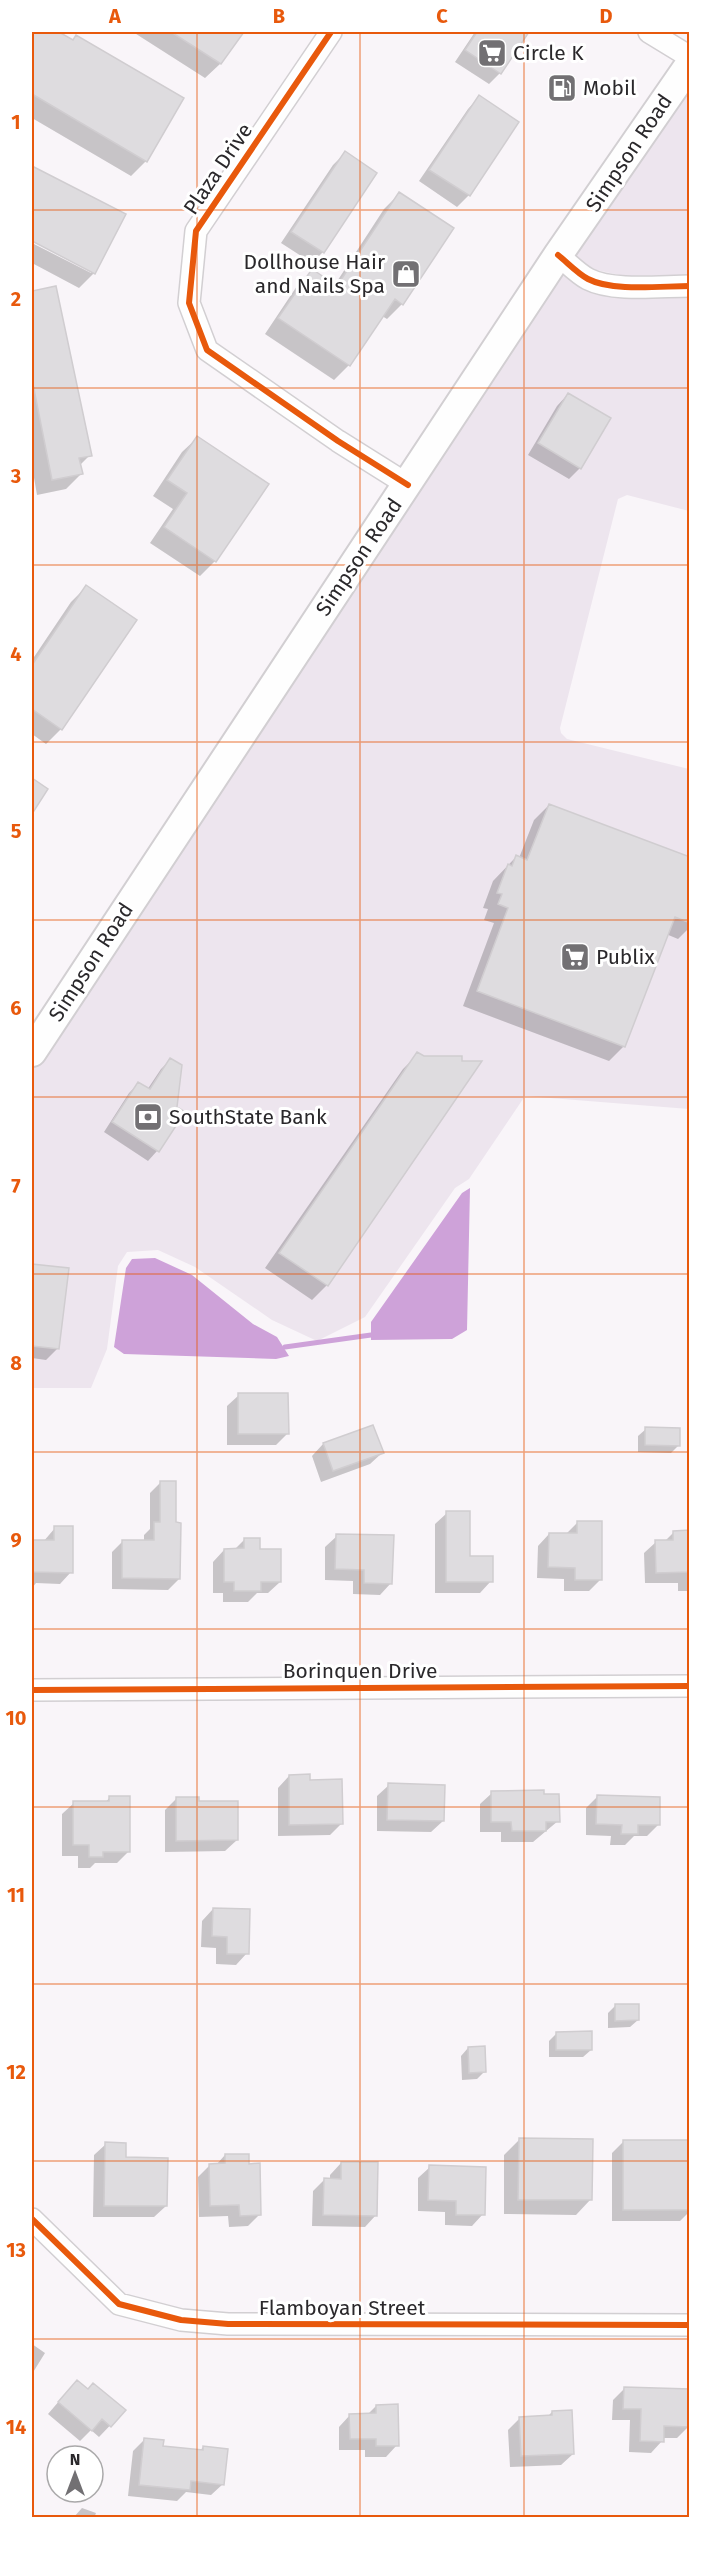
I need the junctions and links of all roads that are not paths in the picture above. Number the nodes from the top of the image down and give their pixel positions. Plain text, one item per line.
1 (331, 32) edge
2 (649, 32) edge
3 (690, 57) edge
4 (690, 64) edge
5 (558, 255) junction
6 (690, 286) edge
7 (408, 485) junction
8 (32, 1052) edge
9 (690, 1686) edge
10 (32, 1690) edge
11 (32, 2219) edge
12 (690, 2325) edge

1 - 7 street, Plaza Drive
2 - 3 street
4 - 5 main road, Simpson Road
5 - 6 street
5 - 7 main road, Simpson Road
7 - 8 main road, Simpson Road
9 - 10 street, Borinquen Drive
11 - 12 street, Flamboyan Street

